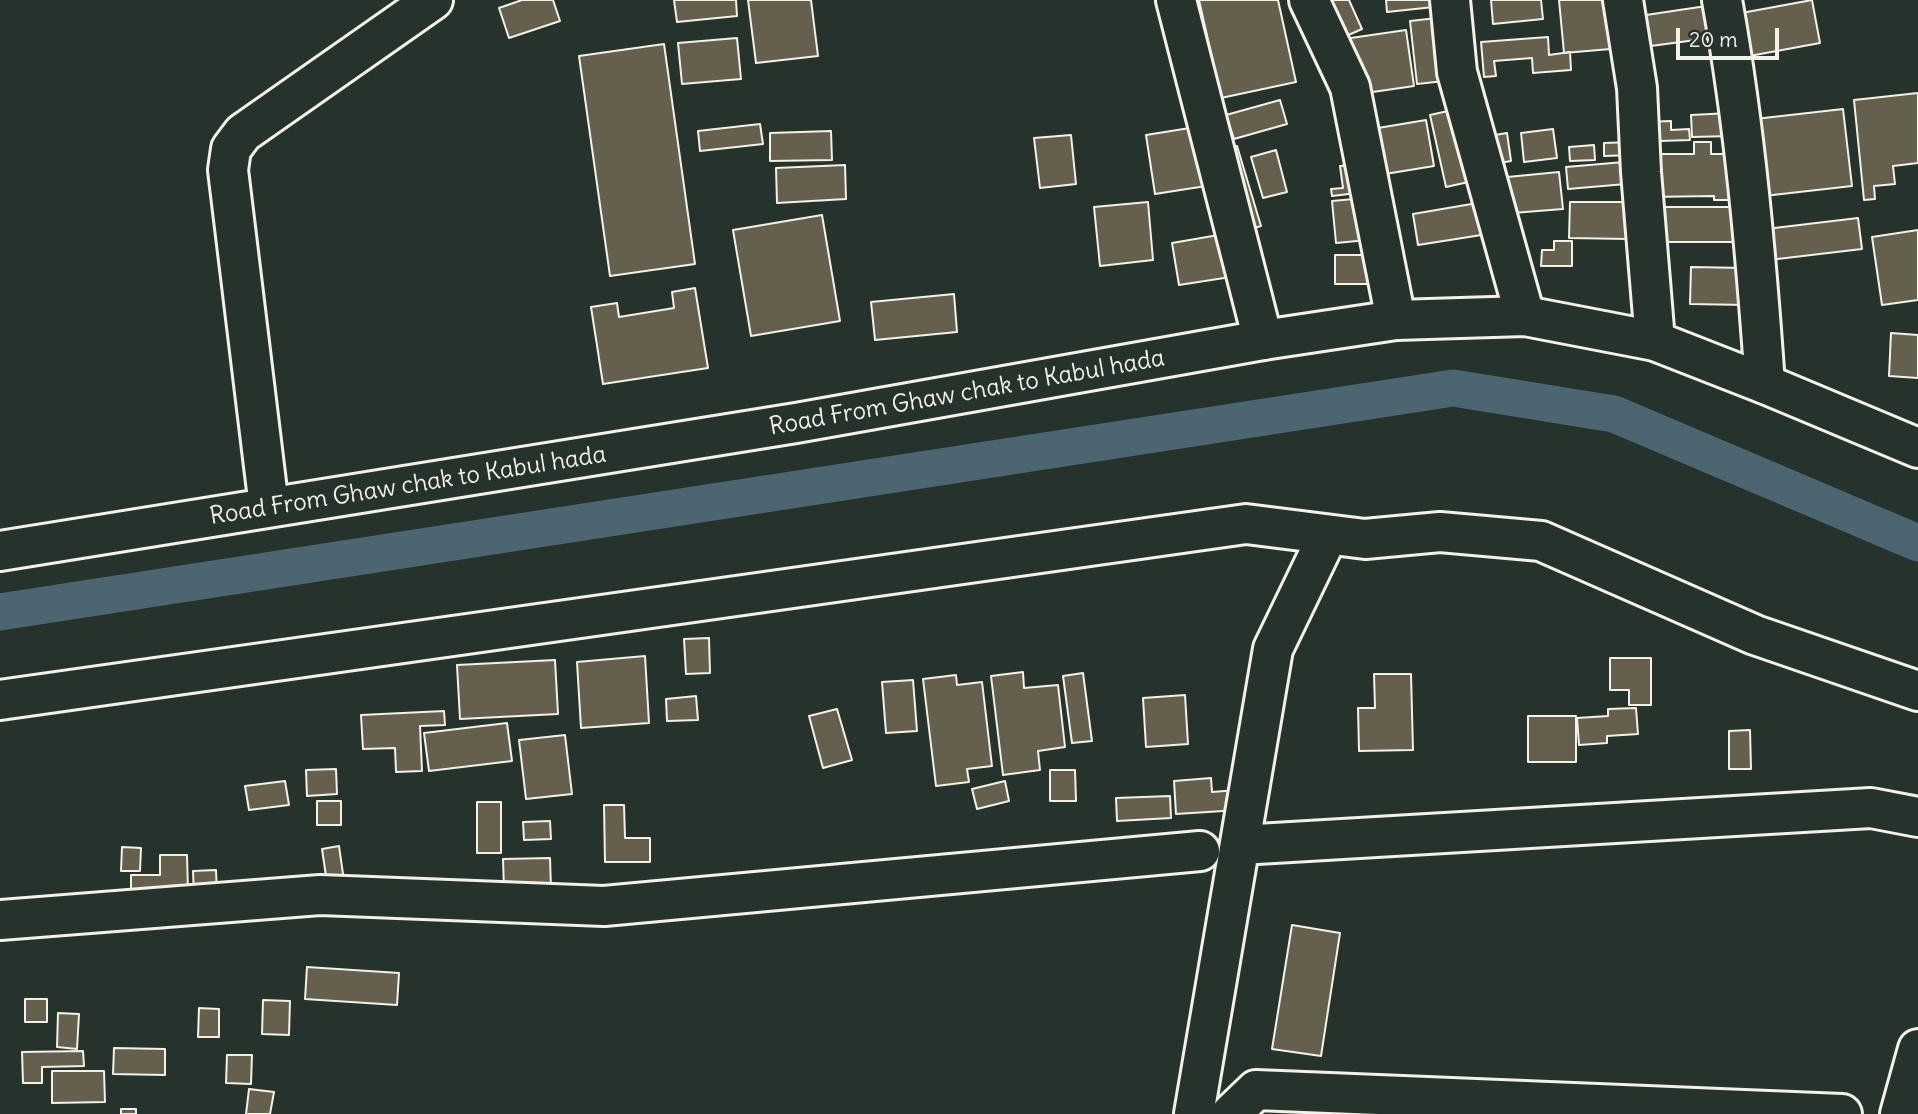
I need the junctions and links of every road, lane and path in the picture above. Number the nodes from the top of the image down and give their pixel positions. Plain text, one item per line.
1 (433, 0) edge
2 (1176, 0) edge
3 (1309, 0) edge
4 (1450, 0) edge
5 (1623, 0) edge
6 (1722, 0) edge
7 (1525, 316) junction
8 (1395, 320) junction
9 (1263, 340) junction
10 (1655, 341) junction
11 (1765, 384) junction
12 (1918, 448) edge
13 (269, 507) junction
14 (1328, 535) junction
15 (0, 551) edge
16 (1918, 691) edge
17 (0, 700) edge
18 (1918, 817) edge
19 (1240, 845) junction
20 (1200, 851) dead end
21 (0, 920) edge
22 (1918, 1049) edge
23 (1194, 1114) edge
24 (1231, 1114) edge
25 (1842, 1114) edge
26 (1900, 1114) edge

1 - 13 street
2 - 9 street
3 - 8 street
4 - 7 street
5 - 10 street
6 - 11 street
7 - 8 street, Road From Ghaw chak to Kabul hada
7 - 10 street, Road From Ghaw chak to Kabul hada
8 - 9 street, Road From Ghaw chak to Kabul hada
9 - 13 street, Road From Ghaw chak to Kabul hada
10 - 11 street, Road From Ghaw chak to Kabul hada
11 - 12 street, Road From Ghaw chak to Kabul hada
13 - 15 street, Road From Ghaw chak to Kabul hada
14 - 16 street
14 - 17 street
14 - 19 street
18 - 19 street
19 - 23 street
20 - 21 street
22 - 26 street
24 - 25 street

